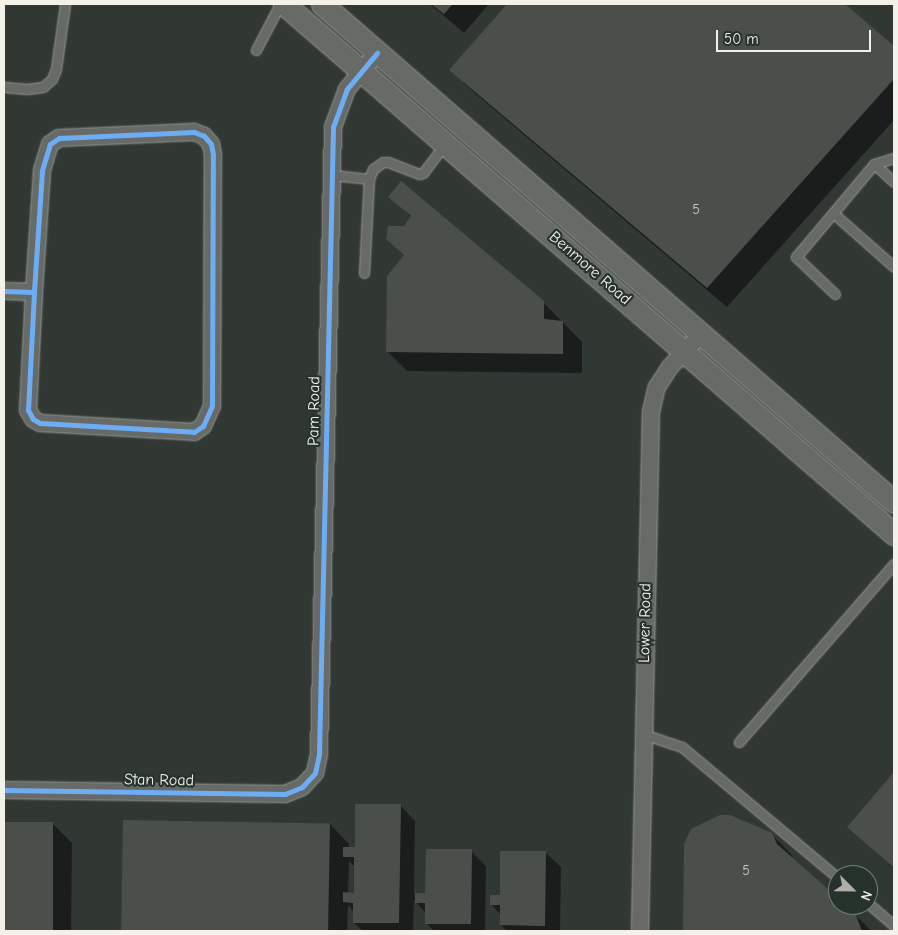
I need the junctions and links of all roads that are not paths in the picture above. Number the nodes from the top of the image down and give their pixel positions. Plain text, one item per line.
1 (66, 4) edge
2 (282, 4) edge
3 (322, 4) edge
4 (256, 50) dead end
5 (377, 53) junction
6 (362, 70) junction
7 (4, 87) edge
8 (446, 143) junction
9 (894, 158) edge
10 (874, 164) junction
11 (332, 175) junction
12 (369, 179) junction
13 (894, 182) edge
14 (833, 213) junction
15 (894, 267) edge
16 (364, 273) dead end
17 (4, 291) edge
18 (34, 292) junction
19 (835, 294) dead end
20 (702, 333) junction
21 (684, 350) junction
22 (894, 502) edge
23 (894, 534) edge
24 (894, 564) edge
25 (643, 734) junction
26 (739, 742) dead end
27 (309, 780) joint
28 (4, 790) edge
29 (828, 870) edge
30 (878, 912) edge
31 (894, 926) edge
32 (640, 931) edge

1 - 7 lane
2 - 4 lane
2 - 6 street, Benmore Road
3 - 5 street, Benmore Road
5 - 6 street, Pam Road
5 - 20 street, Benmore Road
6 - 8 street, Benmore Road
6 - 11 street, Pam Road
8 - 12 lane
8 - 21 street, Benmore Road
9 - 10 lane
10 - 13 lane
10 - 14 lane
11 - 12 lane
11 - 27 street, Pam Road
12 - 16 lane
14 - 15 lane
14 - 19 lane
17 - 18 street
18 - 18 street
20 - 21 street, Lower Road
20 - 22 street, Benmore Road
21 - 23 street, Benmore Road
21 - 25 street, Lower Road
24 - 26 lane
25 - 29 lane
25 - 32 street, Lower Road
27 - 28 street, Stan Road
30 - 31 lane

